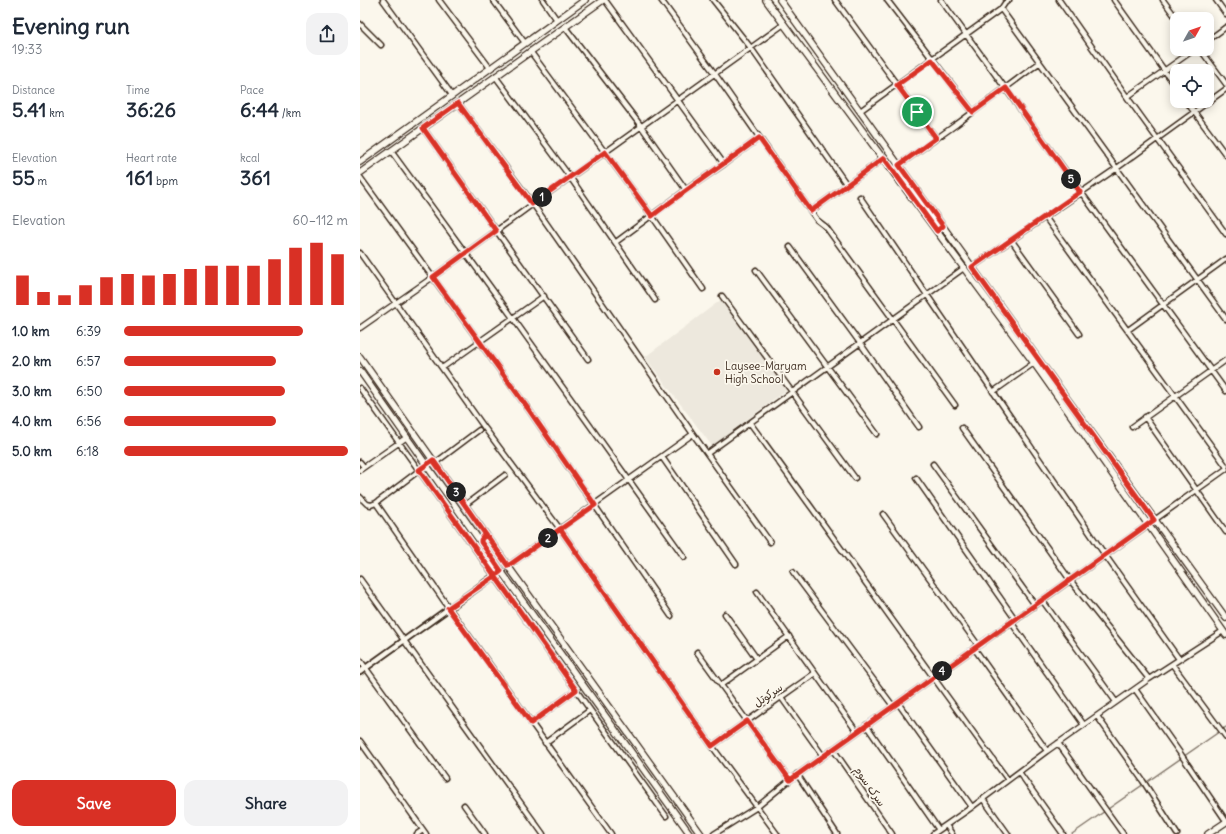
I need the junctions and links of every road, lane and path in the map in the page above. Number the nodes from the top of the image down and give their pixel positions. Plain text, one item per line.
1 (383, 0) edge
2 (439, 0) edge
3 (493, 0) edge
4 (543, 0) edge
5 (585, 0) edge
6 (604, 0) edge
7 (661, 0) edge
8 (713, 0) edge
9 (766, 0) edge
10 (780, 0) edge
11 (835, 0) edge
12 (887, 0) edge
13 (941, 0) edge
14 (1058, 0) edge
15 (1114, 0) edge
16 (1163, 0) edge
17 (1216, 0) edge
18 (1005, 1) edge
19 (1002, 9) junction
20 (1172, 12) edge
21 (1226, 14) edge
22 (557, 20) junction
23 (360, 24) edge
24 (784, 24) junction
25 (565, 27) junction
26 (1226, 27) edge
27 (967, 34) junction
28 (1214, 36) edge
29 (525, 43) junction
30 (381, 45) dead end
31 (751, 48) junction
32 (530, 51) junction
33 (1186, 56) edge
34 (1205, 56) edge
35 (932, 60) junction
36 (1039, 63) junction
37 (490, 68) junction
38 (1165, 71) junction
39 (715, 74) junction
40 (495, 76) junction
41 (1170, 78) edge
42 (1226, 84) edge
43 (897, 85) junction
44 (463, 87) junction
45 (1006, 88) junction
46 (1226, 89) edge
47 (452, 95) junction
48 (469, 95) junction
49 (1127, 97) junction
50 (677, 100) junction
51 (458, 103) junction
52 (440, 104) junction
53 (1191, 108) edge
54 (860, 111) junction
55 (446, 112) junction
56 (973, 112) junction
57 (1194, 112) junction
58 (641, 126) junction
59 (423, 128) junction
60 (759, 138) junction
61 (936, 138) junction
62 (1157, 139) junction
63 (391, 151) junction
64 (605, 152) junction
65 (1226, 155) edge
66 (884, 158) junction
67 (360, 162) edge
68 (724, 164) junction
69 (899, 165) junction
70 (1117, 168) junction
71 (360, 173) edge
72 (360, 177) edge
73 (570, 177) junction
74 (847, 185) junction
75 (686, 190) junction
76 (1080, 192) junction
77 (860, 197) dead end
78 (532, 204) junction
79 (811, 211) junction
80 (652, 216) junction
81 (1045, 217) junction
82 (943, 226) junction
83 (496, 231) junction
84 (937, 231) junction
85 (1226, 234) edge
86 (1012, 241) junction
87 (616, 242) junction
88 (790, 247) dead end
89 (360, 253) edge
90 (466, 253) junction
91 (1226, 259) edge
92 (972, 267) junction
93 (964, 268) junction
94 (756, 270) dead end
95 (433, 277) junction
96 (1197, 280) junction
97 (702, 289) dead end
98 (544, 296) junction
99 (722, 296) dead end
100 (927, 296) junction
101 (655, 300) dead end
102 (396, 302) junction
103 (1162, 305) junction
104 (513, 318) junction
105 (893, 319) junction
106 (1226, 319) edge
107 (360, 328) edge
108 (1128, 330) junction
109 (1079, 334) dead end
110 (480, 342) junction
111 (860, 343) junction
112 (360, 357) edge
113 (588, 359) dead end
114 (1226, 360) edge
115 (1034, 363) junction
116 (827, 367) junction
117 (442, 368) junction
118 (1211, 370) junction
119 (360, 371) edge
120 (360, 388) edge
121 (1226, 391) edge
122 (792, 392) junction
123 (994, 392) junction
124 (1175, 397) junction
125 (955, 405) dead end
126 (1145, 417) junction
127 (750, 423) junction
128 (1132, 426) dead end
129 (919, 427) dead end
130 (962, 428) dead end
131 (479, 430) dead end
132 (693, 434) junction
133 (877, 434) dead end
134 (406, 437) junction
135 (399, 442) junction
136 (708, 454) junction
137 (662, 457) junction
138 (434, 461) junction
139 (360, 462) edge
140 (933, 464) dead end
141 (426, 465) junction
142 (1226, 468) edge
143 (362, 469) edge
144 (419, 470) junction
145 (506, 475) dead end
146 (855, 478) dead end
147 (916, 478) dead end
148 (628, 481) junction
149 (1196, 490) junction
150 (360, 497) edge
151 (376, 503) junction
152 (465, 505) junction
153 (595, 505) junction
154 (883, 514) dead end
155 (475, 519) junction
156 (1154, 520) junction
157 (468, 524) junction
158 (1148, 524) junction
159 (560, 529) junction
160 (1226, 532) edge
161 (488, 537) junction
162 (481, 542) junction
163 (770, 542) dead end
164 (1105, 555) junction
165 (684, 557) dead end
166 (736, 564) dead end
167 (508, 566) junction
168 (501, 571) junction
169 (794, 572) dead end
170 (495, 576) junction
171 (360, 579) edge
172 (1070, 580) junction
173 (757, 592) dead end
174 (1042, 600) junction
175 (1034, 605) junction
176 (448, 608) junction
177 (725, 614) dead end
178 (671, 616) dead end
179 (1226, 618) edge
180 (1015, 619) junction
181 (1011, 622) junction
182 (1224, 633) edge
183 (789, 636) junction
184 (404, 640) junction
185 (976, 647) junction
186 (697, 652) dead end
187 (757, 659) junction
188 (1179, 659) junction
189 (360, 660) edge
190 (1172, 664) junction
191 (366, 668) junction
192 (360, 672) edge
193 (815, 673) junction
194 (933, 678) junction
195 (1149, 679) junction
196 (721, 685) junction
197 (1135, 688) junction
198 (576, 690) junction
199 (781, 697) junction
200 (1116, 702) junction
201 (898, 703) junction
202 (893, 706) junction
203 (590, 710) junction
204 (1097, 716) junction
205 (747, 721) junction
206 (531, 723) junction
207 (1084, 725) junction
208 (866, 726) junction
209 (857, 732) junction
210 (1226, 737) edge
211 (360, 741) edge
212 (545, 743) junction
213 (1058, 744) junction
214 (712, 746) junction
215 (833, 749) junction
216 (1047, 751) junction
217 (823, 756) junction
218 (1019, 772) junction
219 (797, 774) junction
220 (445, 778) dead end
221 (790, 780) junction
222 (1008, 780) junction
223 (669, 788) junction
224 (662, 792) junction
225 (983, 799) junction
226 (464, 805) dead end
227 (681, 806) junction
228 (757, 807) junction
229 (972, 808) junction
230 (674, 812) junction
231 (666, 816) dead end
232 (1226, 822) edge
233 (946, 825) junction
234 (423, 830) junction
235 (939, 830) junction
236 (417, 834) edge
237 (426, 834) edge
238 (485, 834) edge
239 (543, 834) edge
240 (611, 834) edge
241 (690, 834) edge
242 (701, 834) edge
243 (714, 834) edge
244 (777, 834) edge
245 (837, 834) edge
246 (892, 834) edge
247 (933, 834) edge
248 (952, 834) edge
249 (1008, 834) edge
250 (1063, 834) edge
251 (1123, 834) edge
252 (1177, 834) edge
253 (1208, 834) edge

1 - 47 street
2 - 37 street
3 - 29 street
4 - 22 street
5 - 22 main road
6 - 25 main road
6 - 50 street
7 - 39 street
8 - 31 street
9 - 24 main road
10 - 54 main road
11 - 43 street
12 - 35 street
13 - 27 street
14 - 49 street
15 - 38 street
16 - 20 street
17 - 21 street
18 - 19 street
19 - 27 street
19 - 36 street
22 - 29 main road
23 - 30 street
24 - 31 street
24 - 66 main road
25 - 32 main road
25 - 58 street
26 - 28 street
27 - 35 street
27 - 45 street
29 - 37 main road
31 - 39 street
31 - 74 street
32 - 40 main road
32 - 64 street
33 - 38 street
34 - 42 street
35 - 43 street
35 - 56 street
36 - 45 street
36 - 70 street
37 - 44 main road
38 - 41 street
38 - 49 street
39 - 50 street
39 - 60 street
40 - 48 main road
40 - 73 street
43 - 54 street
43 - 61 street
44 - 47 main road
44 - 48 main road
45 - 56 street
45 - 76 street
46 - 57 street
47 - 52 main road
48 - 51 main road
49 - 62 street
50 - 58 street
50 - 68 street
51 - 55 main road
51 - 78 street
52 - 55 main road
52 - 67 main road
53 - 57 street
54 - 69 main road
55 - 59 main road
56 - 61 street
57 - 62 street
57 - 65 street
58 - 64 street
58 - 75 street
59 - 63 main road
59 - 83 street
60 - 68 street
60 - 79 street
61 - 69 street
62 - 70 street
62 - 85 street
63 - 71 main road
63 - 90 street
64 - 73 street
64 - 80 street
66 - 74 street
66 - 84 main road
68 - 75 street
69 - 82 main road
70 - 76 street
70 - 96 street
72 - 95 street
73 - 78 street
73 - 87 street
74 - 79 street
75 - 80 street
76 - 81 street
76 - 103 street
77 - 100 street
78 - 83 street
78 - 132 street
79 - 105 street
80 - 87 street
80 - 97 street
81 - 86 street
81 - 108 street
82 - 84 main road
82 - 92 main road
83 - 90 street
83 - 98 street
84 - 93 main road
86 - 92 street
86 - 109 street
87 - 101 street
88 - 111 street
89 - 102 street
90 - 95 street
90 - 104 street
91 - 96 street
92 - 156 main road
93 - 100 street
93 - 115 main road
94 - 116 street
95 - 102 street
95 - 110 street
96 - 103 street
96 - 106 street
98 - 104 street
98 - 113 street
99 - 122 street
100 - 105 street
100 - 123 street
102 - 107 street
102 - 117 street
103 - 108 street
103 - 118 street
104 - 110 street
104 - 148 street
105 - 111 street
105 - 125 street
108 - 124 street
110 - 117 street
110 - 153 street
111 - 116 street
111 - 129 street
112 - 138 main road
114 - 118 street
115 - 123 street
115 - 158 main road
116 - 122 street
116 - 133 street
117 - 159 street
118 - 121 street
118 - 124 street
119 - 134 main road
120 - 135 street
122 - 127 street
122 - 146 street
123 - 164 street
124 - 126 street
124 - 142 street
126 - 128 street
126 - 149 street
127 - 136 street
127 - 194 street
130 - 172 street
131 - 138 street
132 - 136 street
132 - 137 street
134 - 135 street
134 - 141 main road
135 - 143 street
135 - 144 street
136 - 163 street
137 - 148 street
137 - 166 street
138 - 141 street
138 - 152 main road
139 - 143 street
140 - 175 street
141 - 144 street
141 - 157 main road
142 - 149 street
144 - 151 street
144 - 170 street
145 - 152 street
147 - 180 street
148 - 153 street
148 - 165 street
149 - 156 street
149 - 160 street
150 - 151 street
151 - 176 street
152 - 155 main road
153 - 159 street
153 - 178 street
154 - 185 street
155 - 157 main road
155 - 161 main road
156 - 158 street
156 - 179 main road
157 - 162 main road
158 - 164 street
158 - 182 main road
159 - 167 street
159 - 214 street
161 - 162 main road
161 - 167 main road
162 - 168 main road
164 - 172 street
164 - 188 street
167 - 223 main road
168 - 170 street
168 - 224 main road
169 - 202 street
170 - 176 street
170 - 198 street
171 - 184 street
172 - 174 street
172 - 195 street
173 - 183 street
174 - 175 street
174 - 200 street
175 - 180 street
176 - 184 street
176 - 206 street
177 - 187 street
180 - 181 street
181 - 185 street
181 - 207 street
182 - 188 street
183 - 187 street
183 - 193 street
184 - 191 street
184 - 239 street
185 - 194 street
185 - 216 street
186 - 196 street
187 - 196 street
188 - 190 street
189 - 191 street
190 - 195 street
190 - 210 street
191 - 192 street
191 - 220 street
193 - 199 street, سرکوتل
193 - 209 street
194 - 201 street
194 - 222 street
195 - 197 street
196 - 205 street
197 - 200 street
197 - 232 street
198 - 203 street
198 - 206 street
199 - 205 street, سرکوتل
199 - 217 street
200 - 204 street
201 - 202 street
201 - 229 street
202 - 208 street
203 - 212 street
203 - 231 street
204 - 207 street
204 - 252 street
205 - 214 street, سرکوتل
205 - 221 street
206 - 212 street
207 - 213 street
208 - 209 street
208 - 235 street
209 - 215 street
211 - 234 street
212 - 240 street
213 - 216 street
213 - 251 street
214 - 228 street
215 - 217 street
215 - 246 street, سرک سوم
216 - 218 street
217 - 219 street
218 - 222 street
218 - 250 street
219 - 221 street
219 - 245 street
221 - 228 street
222 - 225 street
223 - 224 main road
223 - 227 main road
224 - 230 main road
225 - 229 street
225 - 249 street
226 - 238 street
227 - 230 main road
227 - 242 main road
228 - 243 street
228 - 244 street
229 - 233 street
230 - 241 main road
232 - 253 main road
233 - 235 street
233 - 248 street
234 - 236 street
234 - 237 street
235 - 247 street

